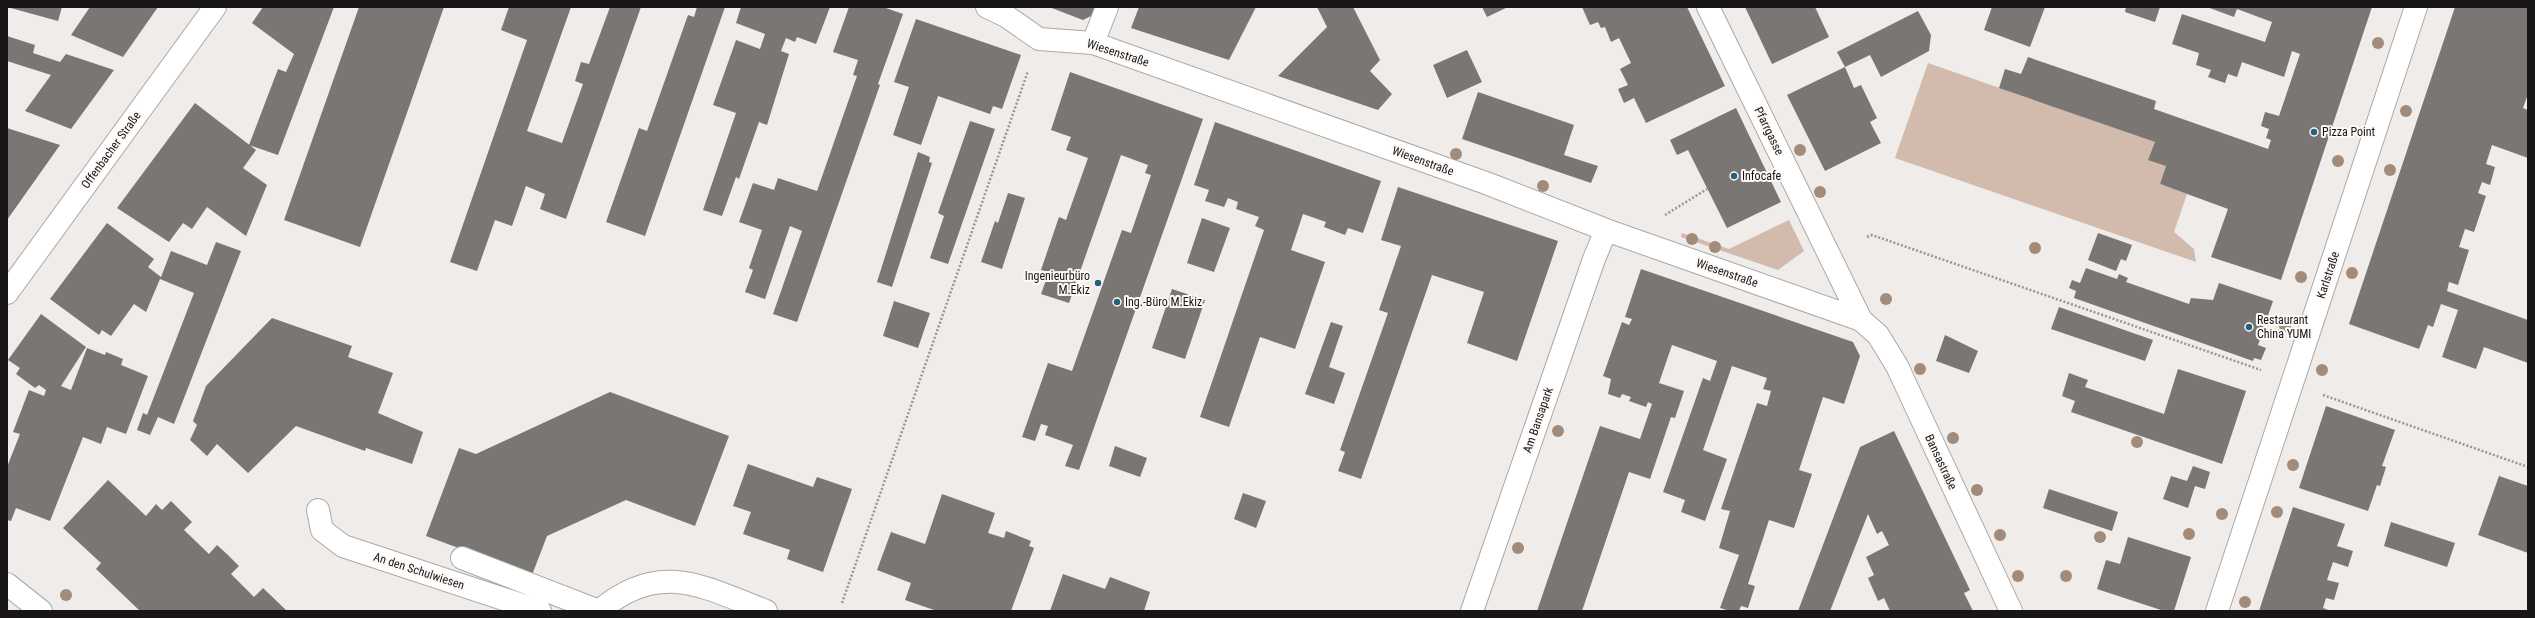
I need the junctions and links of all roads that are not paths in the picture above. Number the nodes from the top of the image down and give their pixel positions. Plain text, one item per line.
1 (215, 7) edge
2 (987, 7) edge
3 (1106, 7) edge
4 (1708, 7) edge
5 (2416, 7) edge
6 (1093, 43) junction
7 (1606, 230) junction
8 (7, 293) edge
9 (1861, 320) junction
10 (318, 510) dead end
11 (462, 558) dead end
12 (7, 584) edge
13 (41, 611) edge
14 (540, 611) edge
15 (599, 611) edge
16 (766, 611) edge
17 (1472, 611) edge
18 (2010, 611) edge
19 (2217, 611) edge

1 - 8 street, Offenbacher Straße
2 - 6 street, Wiesenstraße
3 - 6 street
4 - 9 street, Pfarrgasse
5 - 19 street, Karlstraße
6 - 7 street, Wiesenstraße
7 - 9 street, Wiesenstraße
7 - 17 street, Am Bansapark
9 - 18 street, Bansastraße
10 - 14 street, An den Schulwiesen
11 - 15 street
12 - 13 street
15 - 16 street

